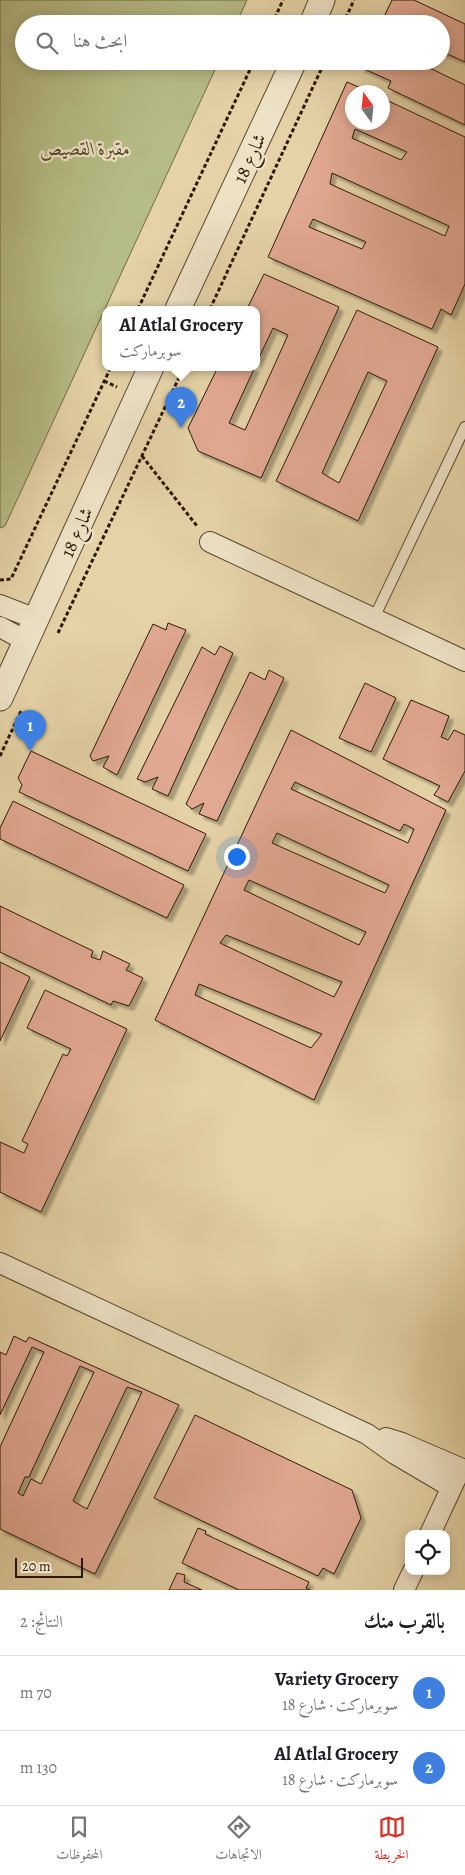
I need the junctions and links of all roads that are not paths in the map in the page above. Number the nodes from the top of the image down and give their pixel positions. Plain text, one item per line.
1 (322, 0) edge
2 (316, 15) edge
3 (290, 70) edge
4 (179, 306) edge
5 (149, 371) edge
6 (465, 426) edge
7 (210, 542) road end
8 (0, 605) edge
9 (374, 618) junction
10 (36, 619) junction
11 (0, 627) edge
12 (26, 641) junction
13 (465, 661) edge
14 (0, 698) edge
15 (0, 1263) edge
16 (367, 1434) junction
17 (463, 1463) edge
18 (452, 1487) junction
19 (432, 1530) edge
20 (411, 1575) edge
21 (404, 1590) edge

1 - 2 street
3 - 4 street, شارع 18
5 - 10 street, شارع 18
6 - 9 lane
7 - 9 street
8 - 10 street
9 - 13 street
10 - 12 street, شارع 18
11 - 12 street
12 - 14 street, شارع 18
15 - 16 street
16 - 17 street
16 - 18 street
17 - 18 street
18 - 19 street
20 - 21 street

